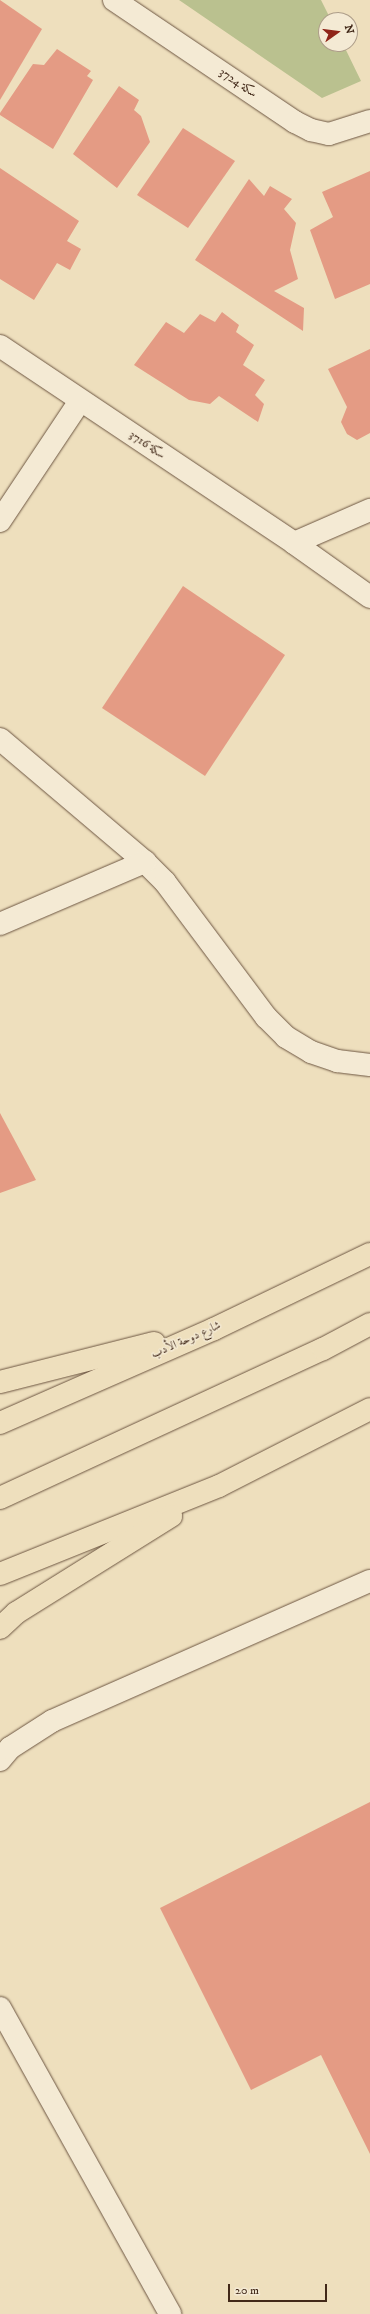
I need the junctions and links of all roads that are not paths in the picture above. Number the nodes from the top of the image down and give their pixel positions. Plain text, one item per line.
1 (114, 0) edge
2 (370, 120) edge
3 (0, 346) edge
4 (80, 401) junction
5 (370, 510) edge
6 (0, 521) edge
7 (294, 543) junction
8 (370, 598) edge
9 (0, 739) edge
10 (145, 862) junction
11 (0, 924) edge
12 (370, 1065) edge
13 (370, 1254) edge
14 (370, 1324) edge
15 (214, 1328) junction
16 (0, 1382) edge
17 (370, 1409) edge
18 (0, 1423) edge
19 (219, 1486) junction
20 (0, 1498) edge
21 (0, 1574) edge
22 (370, 1581) edge
23 (0, 1628) edge
24 (0, 1760) edge
25 (0, 2008) edge
26 (170, 2314) edge

1 - 2 street, سكة 3724
3 - 4 street, سكة 3716
4 - 6 street
4 - 7 street, سكة 3716
5 - 7 street
7 - 8 street, سكة 3716
9 - 10 street
10 - 11 street
10 - 12 street
13 - 15 main road, شارع دوحة الأدب
14 - 20 main road
15 - 16 main road
15 - 18 main road, شارع دوحة الأدب
17 - 19 main road
19 - 21 main road
19 - 23 main road
22 - 24 street
25 - 26 street

